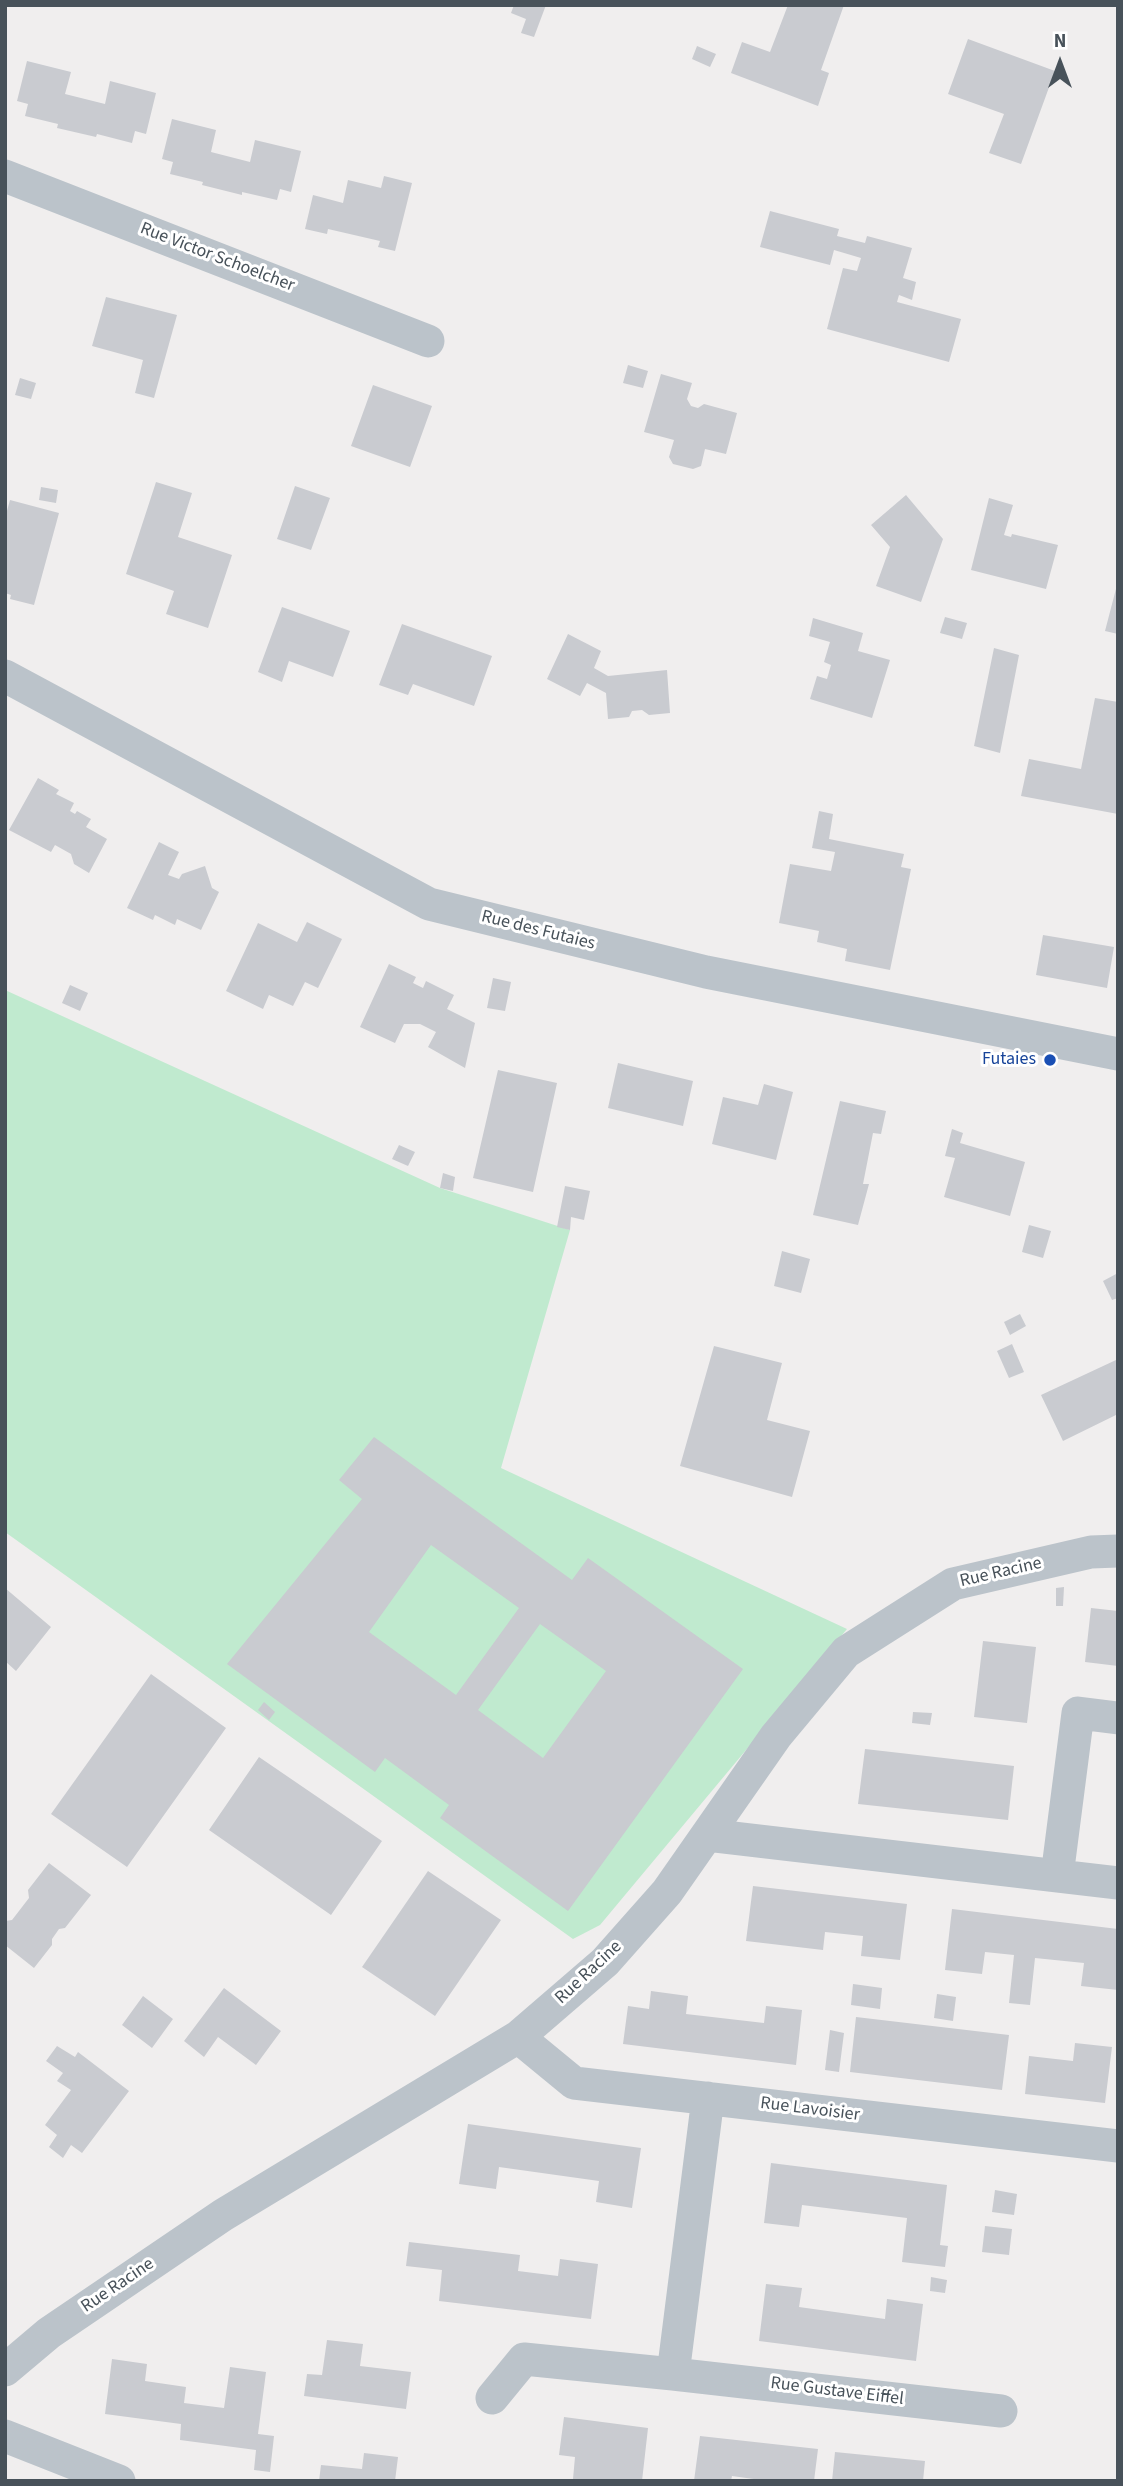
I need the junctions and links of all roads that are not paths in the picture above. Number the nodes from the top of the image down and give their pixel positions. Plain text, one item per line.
1 (5, 176) edge
2 (428, 341) dead end
3 (5, 676) edge
4 (1118, 1054) edge
5 (1118, 1551) edge
6 (1118, 1718) edge
7 (707, 1835) junction
8 (1057, 1875) junction
9 (1118, 1883) edge
10 (518, 2037) junction
11 (708, 2098) junction
12 (1118, 2146) edge
13 (5, 2370) edge
14 (673, 2374) junction
15 (492, 2398) dead end
16 (1001, 2411) dead end
17 (5, 2436) edge
18 (119, 2481) edge

1 - 2 street, Rue Victor Schoelcher
3 - 4 street, Rue des Futaies
5 - 7 street, Rue Racine
6 - 8 street
7 - 8 street
7 - 10 street, Rue Racine
8 - 9 street
10 - 11 street, Rue Lavoisier
10 - 13 street, Rue Racine
11 - 12 street, Rue Lavoisier
11 - 14 street
14 - 15 street, Rue Gustave Eiffel
14 - 16 street, Rue Gustave Eiffel
17 - 18 street

